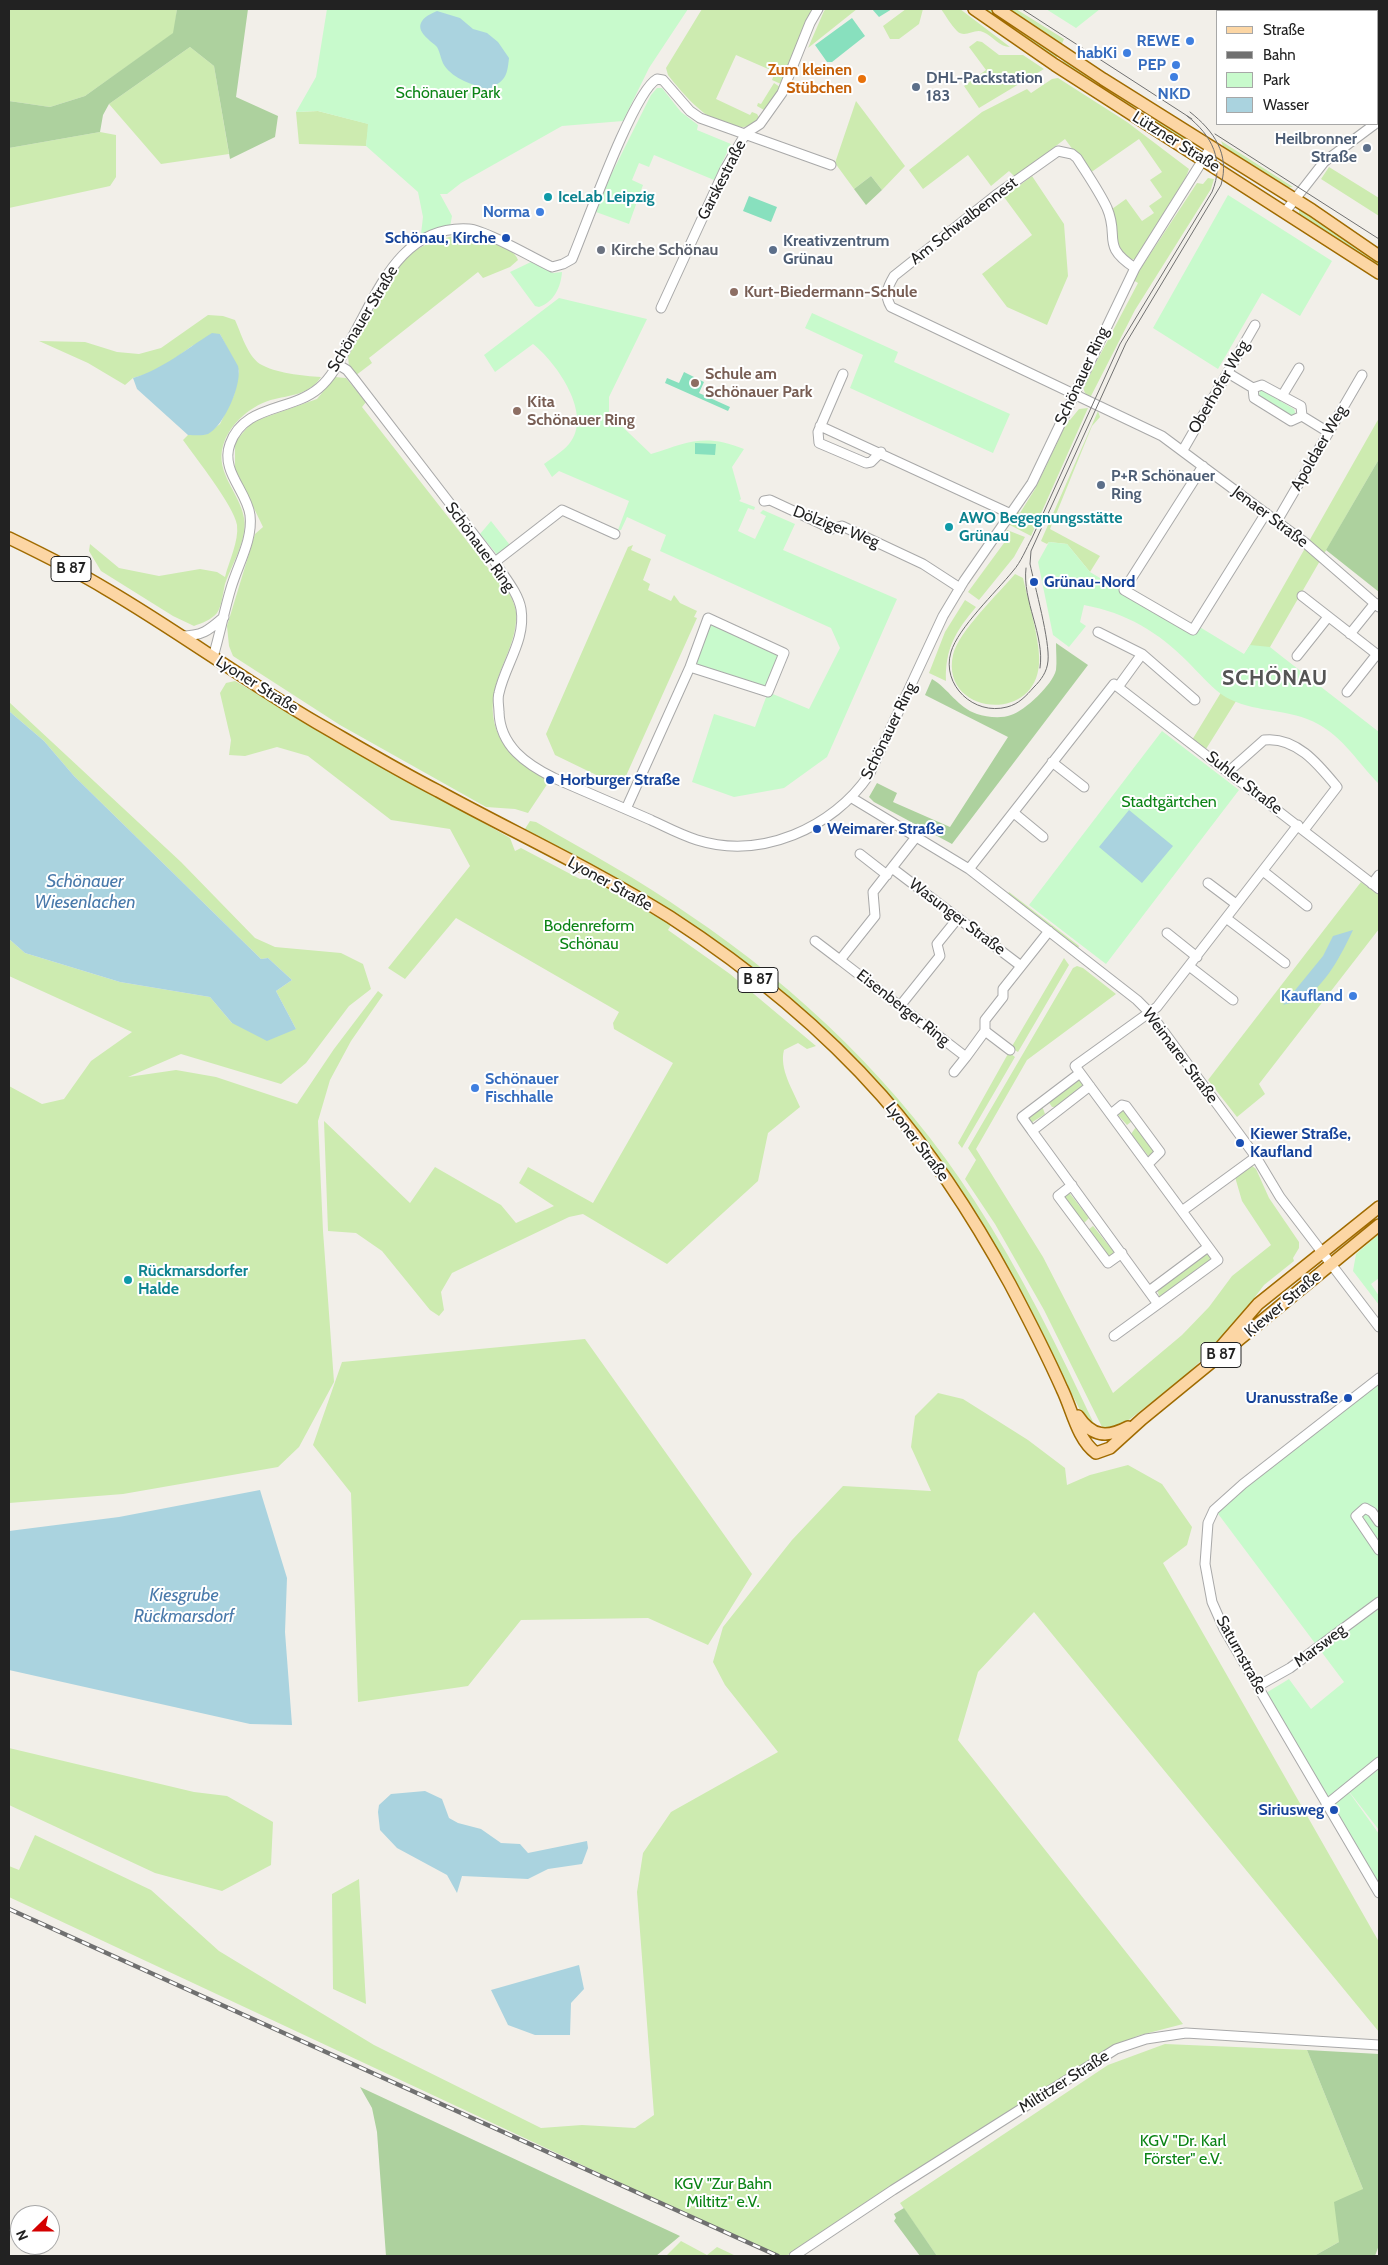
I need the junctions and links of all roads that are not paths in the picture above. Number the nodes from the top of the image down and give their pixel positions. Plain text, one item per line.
1 (818, 9) edge
2 (974, 9) edge
3 (998, 9) edge
4 (657, 78) joint
5 (1373, 125) edge
6 (746, 133) junction
7 (1211, 147) junction
8 (1203, 160) junction
9 (832, 165) dead end
10 (1293, 200) junction
11 (1285, 212) junction
12 (1379, 256) edge
13 (1135, 268) junction
14 (1379, 273) edge
15 (661, 308) dead end
16 (1255, 325) dead end
17 (337, 364) junction
18 (1299, 368) dead end
19 (1228, 373) junction
20 (843, 374) dead end
21 (1362, 375) dead end
22 (1252, 388) junction
23 (1075, 394) junction
24 (1282, 396) junction
25 (1302, 416) junction
26 (820, 426) junction
27 (1328, 432) junction
28 (1182, 450) junction
29 (881, 452) junction
30 (1203, 466) junction
31 (764, 502) dead end
32 (1011, 514) junction
33 (1266, 514) junction
34 (1277, 521) junction
35 (615, 534) dead end
36 (9, 538) edge
37 (495, 562) junction
38 (960, 588) junction
39 (1302, 596) dead end
40 (1377, 605) edge
41 (225, 616) junction
42 (1328, 617) junction
43 (1098, 632) dead end
44 (1350, 634) junction
45 (180, 636) junction
46 (1142, 654) junction
47 (1378, 655) edge
48 (1297, 656) dead end
49 (213, 658) junction
50 (690, 667) junction
51 (1116, 685) junction
52 (1347, 692) dead end
53 (1195, 700) dead end
54 (1052, 762) junction
55 (1228, 772) junction
56 (1084, 787) dead end
57 (852, 798) junction
58 (626, 809) junction
59 (1014, 813) junction
60 (1301, 827) junction
61 (1042, 836) dead end
62 (916, 837) junction
63 (860, 854) dead end
64 (969, 870) junction
65 (1262, 871) junction
66 (889, 872) junction
67 (1379, 875) edge
68 (1208, 883) dead end
69 (1376, 886) edge
70 (1236, 904) junction
71 (1307, 906) dead end
72 (958, 918) junction
73 (1226, 918) junction
74 (1049, 931) junction
75 (1167, 933) dead end
76 (815, 941) dead end
77 (1196, 957) junction
78 (840, 960) junction
79 (1285, 964) dead end
80 (1021, 966) junction
81 (1189, 966) junction
82 (1233, 1000) dead end
83 (900, 1006) junction
84 (1150, 1013) junction
85 (985, 1031) junction
86 (1010, 1050) dead end
87 (966, 1057) junction
88 (954, 1072) dead end
89 (1080, 1073) junction
90 (1090, 1086) junction
91 (1043, 1101) junction
92 (1053, 1114) junction
93 (1111, 1114) junction
94 (1138, 1122) junction
95 (1032, 1131) junction
96 (1124, 1132) junction
97 (1256, 1157) junction
98 (1148, 1164) junction
99 (1072, 1185) junction
100 (1379, 1207) edge
101 (1182, 1211) junction
102 (1096, 1218) junction
103 (1379, 1225) edge
104 (1083, 1229) junction
105 (1208, 1247) junction
106 (1322, 1252) junction
107 (1122, 1253) junction
108 (1331, 1263) junction
109 (1149, 1291) junction
110 (1158, 1304) junction
111 (1379, 1327) edge
112 (1114, 1336) dead end
113 (1379, 1378) edge
114 (1187, 1382) junction
115 (1063, 1391) junction
116 (1142, 1419) junction
117 (1379, 1522) edge
118 (1379, 1550) edge
119 (1379, 1602) edge
120 (1258, 1686) junction
121 (1379, 1762) edge
122 (1326, 1804) junction
123 (1379, 1893) edge
124 (1377, 2045) edge
125 (794, 2256) edge

1 - 6 street, Garskestraße
2 - 8 main road, Lützner Straße
3 - 7 main road, Lützner Straße
4 - 6 street, Garskestraße
4 - 17 street, Schönauer Straße
5 - 10 street
6 - 9 street, Garskestraße
6 - 15 street, Garskestraße
7 - 8 street, Schönauer Ring
7 - 10 main road, Lützner Straße
8 - 11 main road, Lützner Straße
8 - 13 street, Schönauer Ring
10 - 11 street
10 - 12 main road, Lützner Straße
11 - 14 main road, Lützner Straße
13 - 23 street, Schönauer Ring
13 - 23 street, Am Schwalbennest
16 - 19 street, Oberhofer Weg
17 - 37 street, Schönauer Ring
17 - 41 street, Schönauer Straße
18 - 24 street
19 - 22 street
19 - 28 street, Oberhofer Weg
20 - 26 street
21 - 27 street, Apoldaer Weg
22 - 24 street
22 - 25 street
23 - 28 street, Jenaer Straße
23 - 32 street, Schönauer Ring
24 - 25 street
25 - 27 street
26 - 29 street
26 - 29 street
27 - 34 street, Apoldaer Weg
28 - 30 street, Jenaer Straße
29 - 32 street
30 - 33 street, Jenaer Straße
30 - 33 street
31 - 38 street, Dölziger Weg
32 - 38 street, Schönauer Ring
33 - 34 street, Jenaer Straße
34 - 40 street, Jenaer Straße
35 - 37 street
36 - 45 main road, Lyoner Straße / B 87
37 - 58 street, Schönauer Ring
38 - 57 street, Schönauer Ring
39 - 42 street
40 - 44 street
41 - 45 street
41 - 49 street, Schönauer Straße
42 - 44 street
42 - 48 street
43 - 46 street
44 - 47 street
45 - 49 main road, Lyoner Straße / B 87
46 - 51 street
46 - 53 street
47 - 52 street
49 - 115 main road, Lyoner Straße / B 87
50 - 50 street
50 - 58 street
51 - 54 street
51 - 55 street, Suhler Straße
54 - 56 street
54 - 59 street
55 - 60 street, Suhler Straße
55 - 60 street
57 - 58 street, Schönauer Ring
57 - 62 street, Weimarer Straße
59 - 61 street
59 - 64 street
60 - 65 street
60 - 69 street, Suhler Straße
62 - 64 street, Weimarer Straße
62 - 66 street, Eisenberger Ring
63 - 66 street, Wasunger Straße
64 - 74 street, Weimarer Straße
65 - 70 street
65 - 71 street
66 - 72 street, Wasunger Straße
66 - 78 street, Eisenberger Ring
67 - 69 street, Suhler Straße
68 - 70 street
70 - 73 street
72 - 80 street, Wasunger Straße
72 - 83 street
73 - 77 street
73 - 79 street
74 - 80 street, Eisenberger Ring
74 - 84 street, Weimarer Straße
75 - 77 street
76 - 78 street, Eisenberger Ring
77 - 81 street
78 - 83 street, Eisenberger Ring
80 - 85 street, Eisenberger Ring
81 - 82 street
81 - 84 street
83 - 87 street, Eisenberger Ring
84 - 89 street
84 - 97 street, Weimarer Straße
85 - 86 street
85 - 87 street, Eisenberger Ring
87 - 88 street, Eisenberger Ring
89 - 90 street
89 - 91 street
90 - 92 street
90 - 93 street
91 - 92 street
91 - 95 street
92 - 95 street
93 - 94 street
93 - 96 street
94 - 96 street
94 - 98 street
95 - 99 street
96 - 98 street
97 - 101 street
97 - 106 street, Weimarer Straße
98 - 101 street
99 - 102 street
99 - 104 street
100 - 106 main road, Kiewer Straße / B 87
101 - 105 street
102 - 104 street
102 - 107 street
103 - 108 main road, Kiewer Straße / B 87
104 - 107 street
105 - 109 street
105 - 110 street
106 - 108 street, Kiewer Straße
106 - 114 main road, Kiewer Straße / B 87
107 - 109 street
108 - 111 street
108 - 114 main road, Kiewer Straße / B 87
109 - 110 street
110 - 112 street
113 - 120 street, Saturnstraße
114 - 116 main road, Kiewer Straße / B 87
115 - 116 main road, Lyoner Straße / B 87
115 - 116 main road, Lyoner Straße / B 87
117 - 118 street
119 - 120 street, Marsweg
120 - 122 street, Saturnstraße
121 - 122 street
122 - 123 street, Saturnstraße
124 - 125 street, Miltitzer Straße

